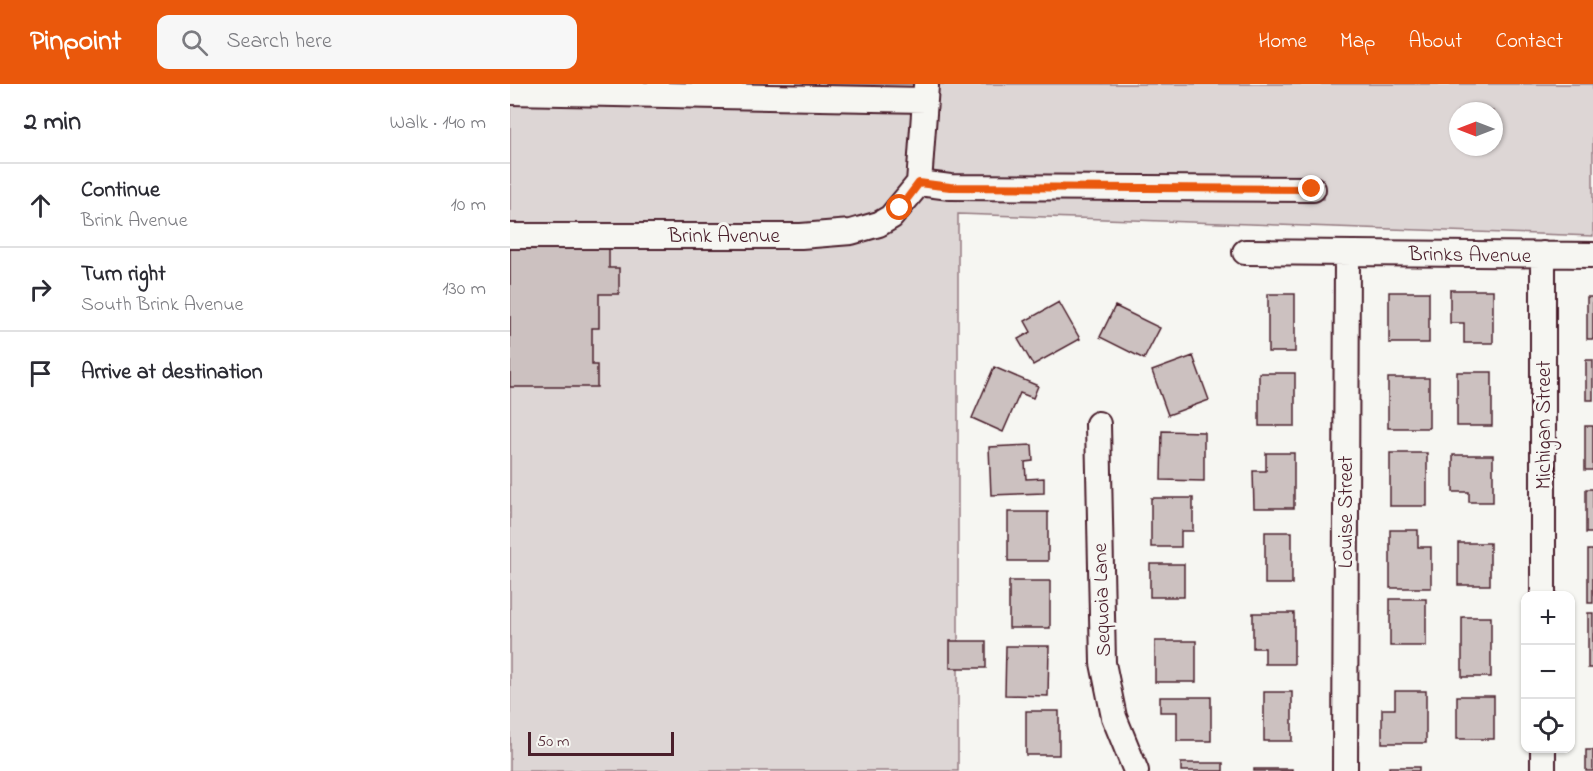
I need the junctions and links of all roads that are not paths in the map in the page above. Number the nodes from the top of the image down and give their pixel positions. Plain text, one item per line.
1 (510, 92) edge
2 (926, 92) edge
3 (919, 183) junction
4 (1312, 189) dead end
5 (510, 236) edge
6 (1245, 252) dead end
7 (1347, 253) junction
8 (1543, 255) junction
9 (1593, 255) edge
10 (1098, 424) dead end
11 (1543, 591) edge
12 (1543, 753) edge
13 (1136, 771) edge
14 (1346, 771) edge
15 (1543, 771) edge

1 - 2 street
2 - 3 street
3 - 4 street
3 - 5 street, Brink Avenue
6 - 7 street, Brinks Avenue
7 - 8 street, Brinks Avenue
7 - 14 street, Louise Street
8 - 9 street, Brinks Avenue
8 - 11 street, Michigan Street
10 - 13 street, Sequoia Lane
12 - 15 street

